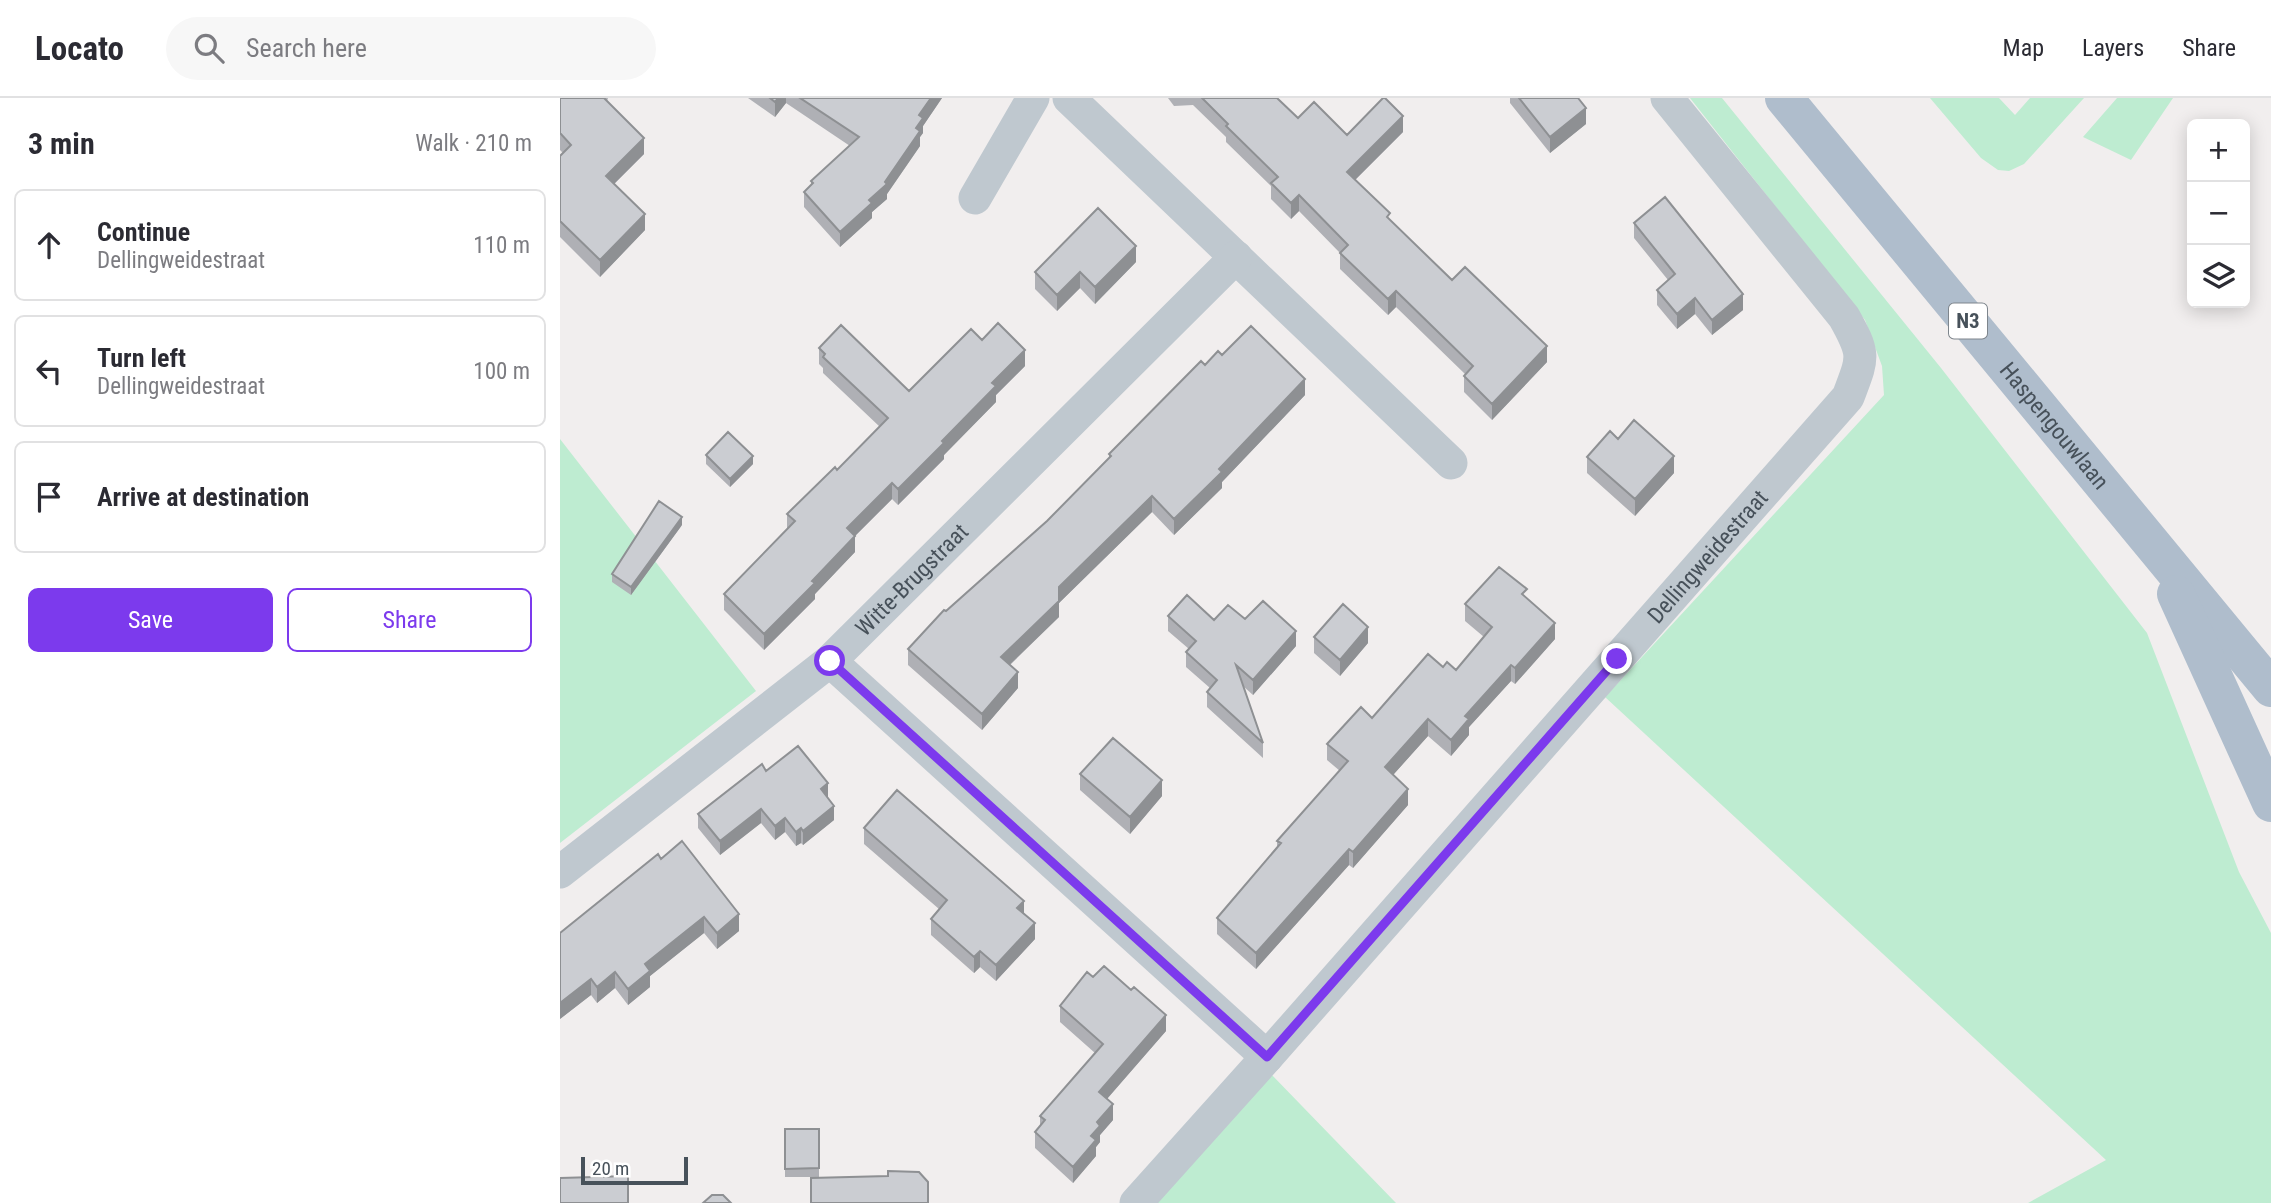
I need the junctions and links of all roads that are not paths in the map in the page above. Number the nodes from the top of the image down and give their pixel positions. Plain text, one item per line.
1 (1033, 98) edge
2 (1069, 98) edge
3 (1667, 98) edge
4 (1784, 98) edge
5 (975, 198) dead end
6 (1236, 257) junction
7 (1451, 463) dead end
8 (2153, 544) junction
9 (830, 661) junction
10 (2271, 688) edge
11 (2271, 803) edge
12 (560, 872) edge
13 (1267, 1057) junction
14 (1136, 1203) edge

1 - 5 street
2 - 6 street
3 - 13 street, Dellingweidestraat
4 - 8 main road, Haspengouwlaan / N3
6 - 7 street
6 - 9 street, Witte-Brugstraat
8 - 10 main road, Haspengouwlaan / N3
8 - 11 main road
9 - 12 street, Witte-Brugstraat
9 - 13 street
13 - 14 street, Dellingweidestraat

